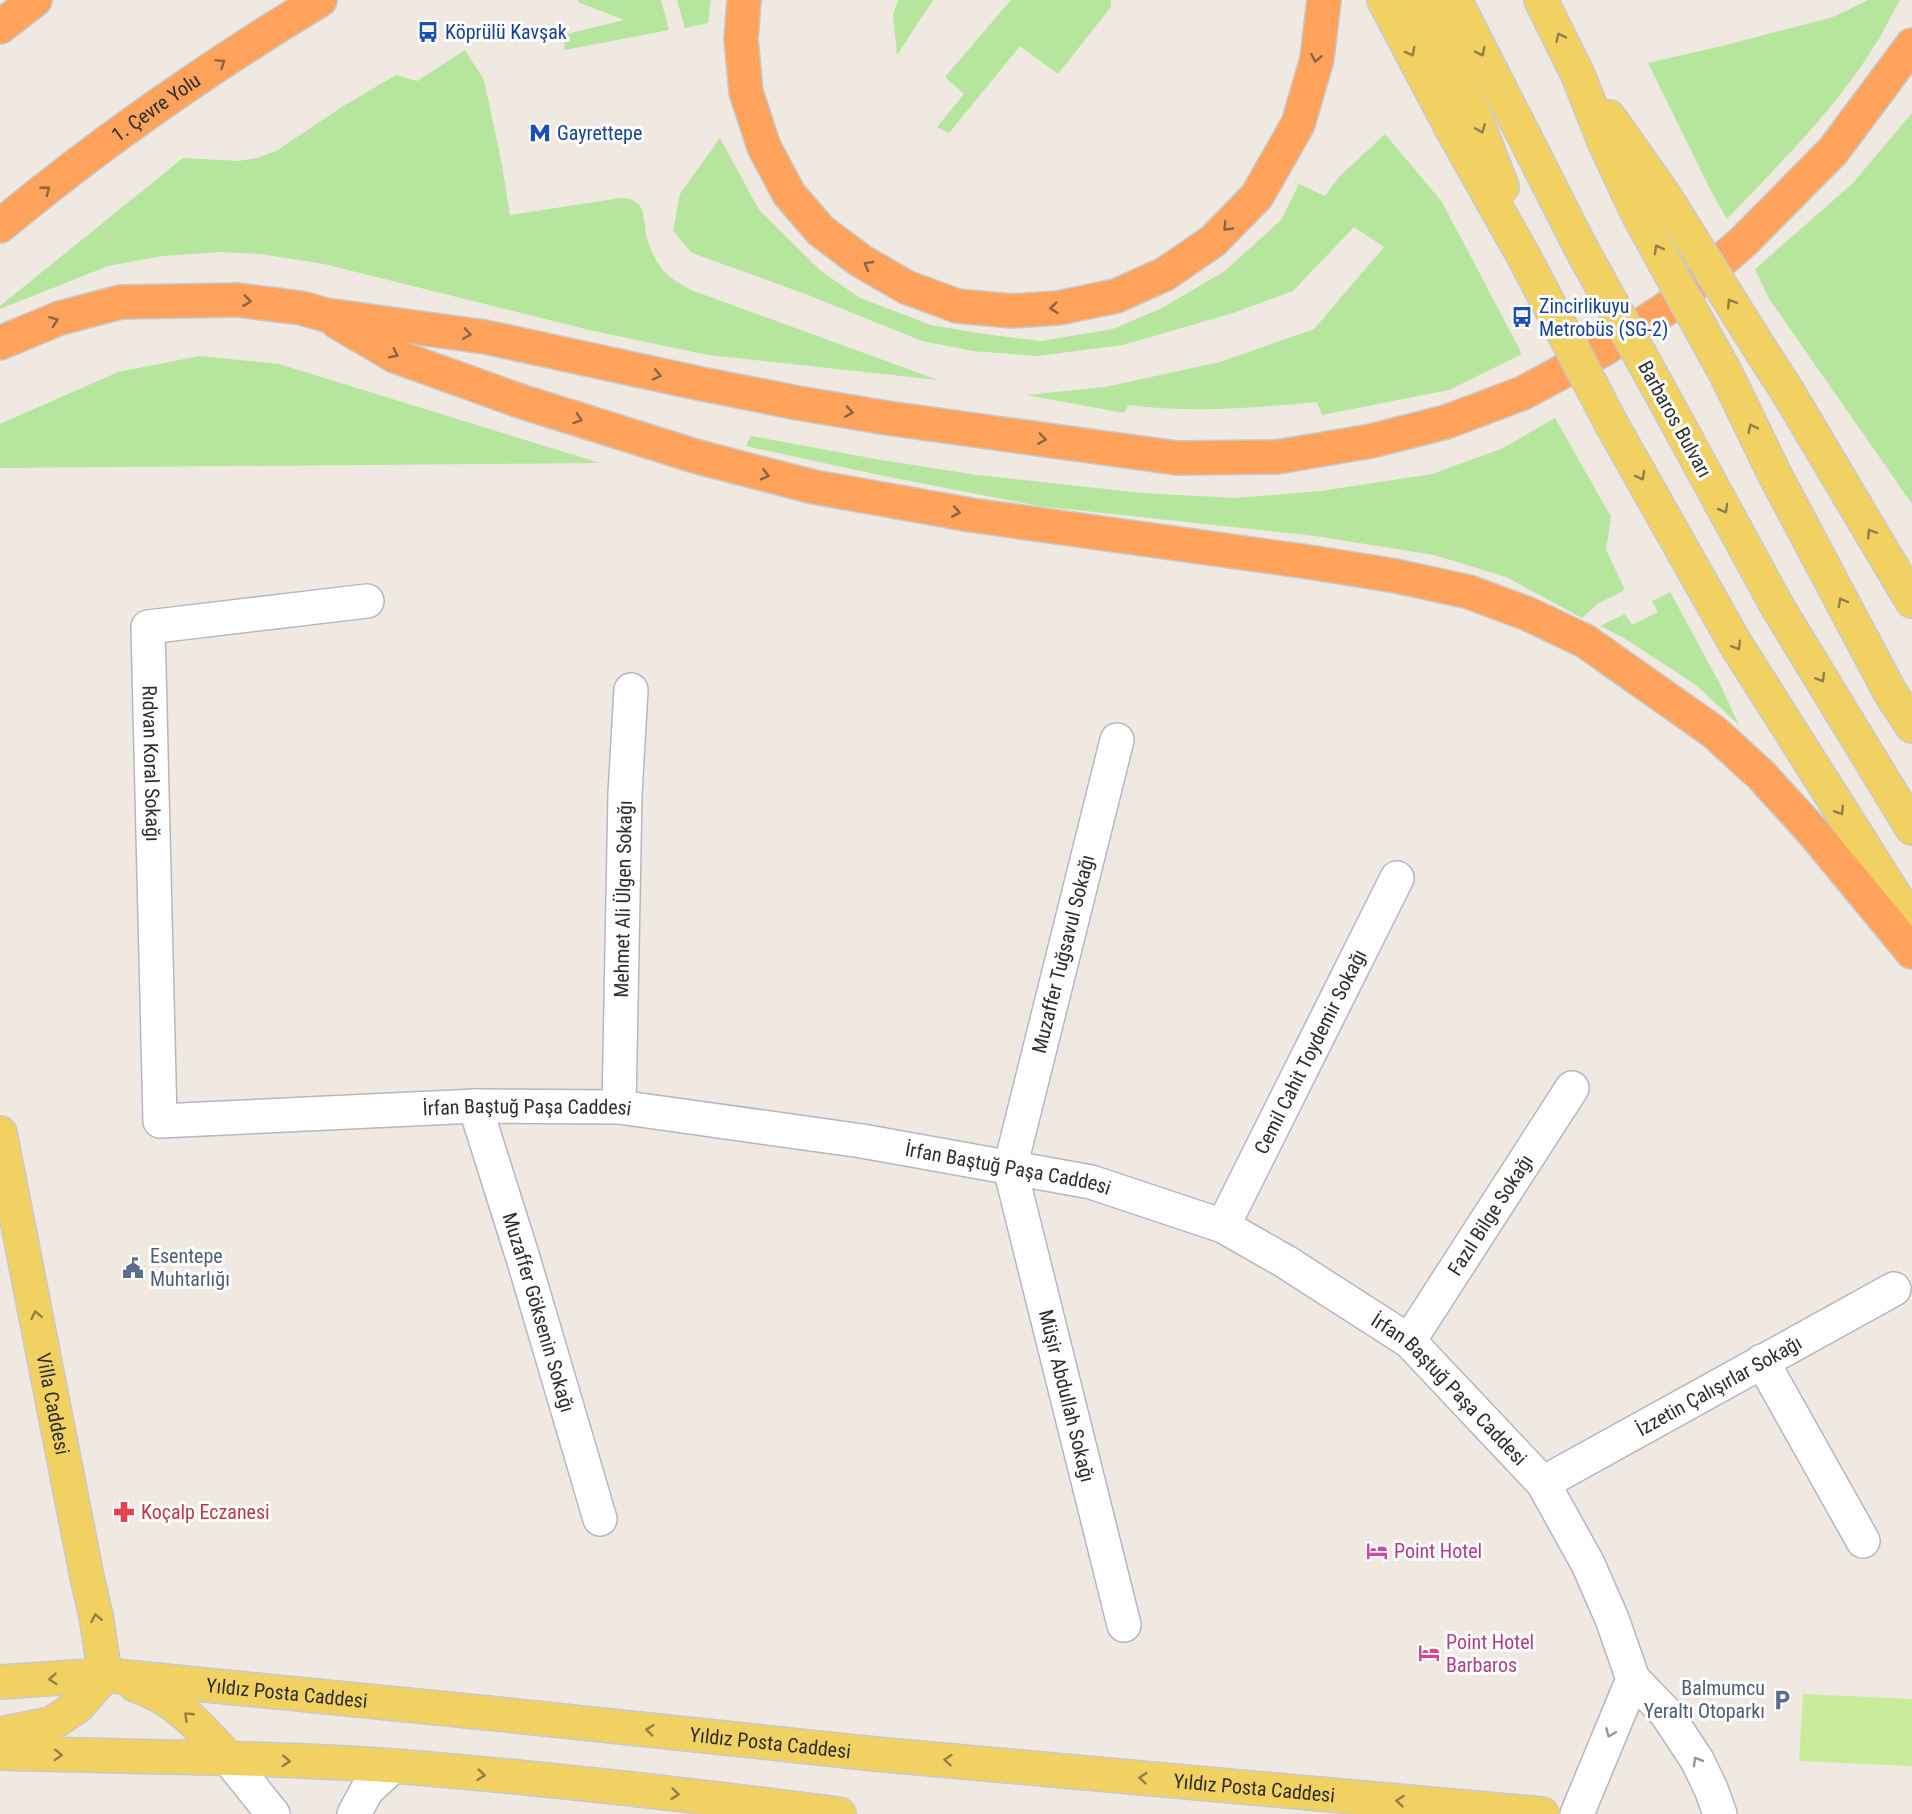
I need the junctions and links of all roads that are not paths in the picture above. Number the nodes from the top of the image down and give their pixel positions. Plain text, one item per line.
1 (35, 0) edge
2 (320, 0) edge
3 (744, 0) edge
4 (1324, 0) edge
5 (1384, 0) edge
6 (1421, 0) edge
7 (1455, 0) edge
8 (1541, 0) edge
9 (0, 27) edge
10 (1912, 45) edge
11 (1651, 205) junction
12 (0, 226) edge
13 (1523, 255) junction
14 (326, 315) junction
15 (0, 343) edge
16 (367, 601) dead end
17 (1912, 601) edge
18 (631, 690) dead end
19 (1912, 726) edge
20 (1117, 740) dead end
21 (1912, 828) edge
22 (1397, 878) dead end
23 (1912, 923) edge
24 (1912, 952) edge
25 (1572, 1088) dead end
26 (475, 1106) junction
27 (619, 1107) junction
28 (160, 1121) joint
29 (0, 1133) edge
30 (1010, 1168) junction
31 (1223, 1226) junction
32 (1894, 1289) dead end
33 (1409, 1341) junction
34 (1762, 1361) junction
35 (1543, 1483) junction
36 (600, 1519) dead end
37 (1863, 1541) dead end
38 (1124, 1625) dead end
39 (105, 1675) junction
40 (1633, 1679) junction
41 (0, 1683) edge
42 (0, 1734) edge
43 (0, 1753) edge
44 (228, 1758) junction
45 (393, 1766) junction
46 (273, 1814) edge
47 (354, 1814) edge
48 (839, 1814) edge
49 (1542, 1814) edge
50 (1577, 1814) edge
51 (1720, 1814) edge

1 - 9 highway
12 -> 2 highway, 1. Çevre Yolu
4 -> 3 highway
5 -> 13 main road
6 -> 13 main road
7 -> 21 main road, Barbaros Bulvarı, bridge
11 -> 8 main road
14 -> 10 highway
17 -> 11 main road, bridge
19 -> 11 main road, bridge
13 -> 23 main road, bridge
15 -> 14 highway
14 -> 24 highway
16 - 28 street, Rıdvan Koral Sokağı
18 - 27 street, Mehmet Ali Ülgen Sokağı
20 - 30 street, Muzaffer Tuğsavul Sokağı
22 - 31 street, Cemil Cahit Toydemir Sokağı
25 - 33 street, Fazıl Bilge Sokağı
26 - 27 street, İrfan Baştuğ Paşa Caddesi
26 - 28 street, İrfan Baştuğ Paşa Caddesi
26 - 36 street, Muzaffer Göksenin Sokağı
27 - 30 street, İrfan Baştuğ Paşa Caddesi
39 -> 29 main road, Villa Caddesi
30 - 31 street, İrfan Baştuğ Paşa Caddesi
30 - 38 street, Müşir Abdullah Sokağı
31 - 33 street, İrfan Baştuğ Paşa Caddesi
32 - 34 street, İzzetin Çalışırlar Sokağı
33 - 35 street, İrfan Baştuğ Paşa Caddesi
34 - 35 street, İzzetin Çalışırlar Sokağı
34 - 37 street
35 - 40 street, İrfan Baştuğ Paşa Caddesi
39 -> 41 main road, Yıldız Posta Caddesi
39 - 42 main road
44 -> 39 main road
49 -> 39 main road, Yıldız Posta Caddesi
40 -> 50 street
51 -> 40 street, İrfan Baştuğ Paşa Caddesi
43 -> 44 main road
44 -> 45 main road
44 - 46 street
45 - 47 street
45 -> 48 main road

